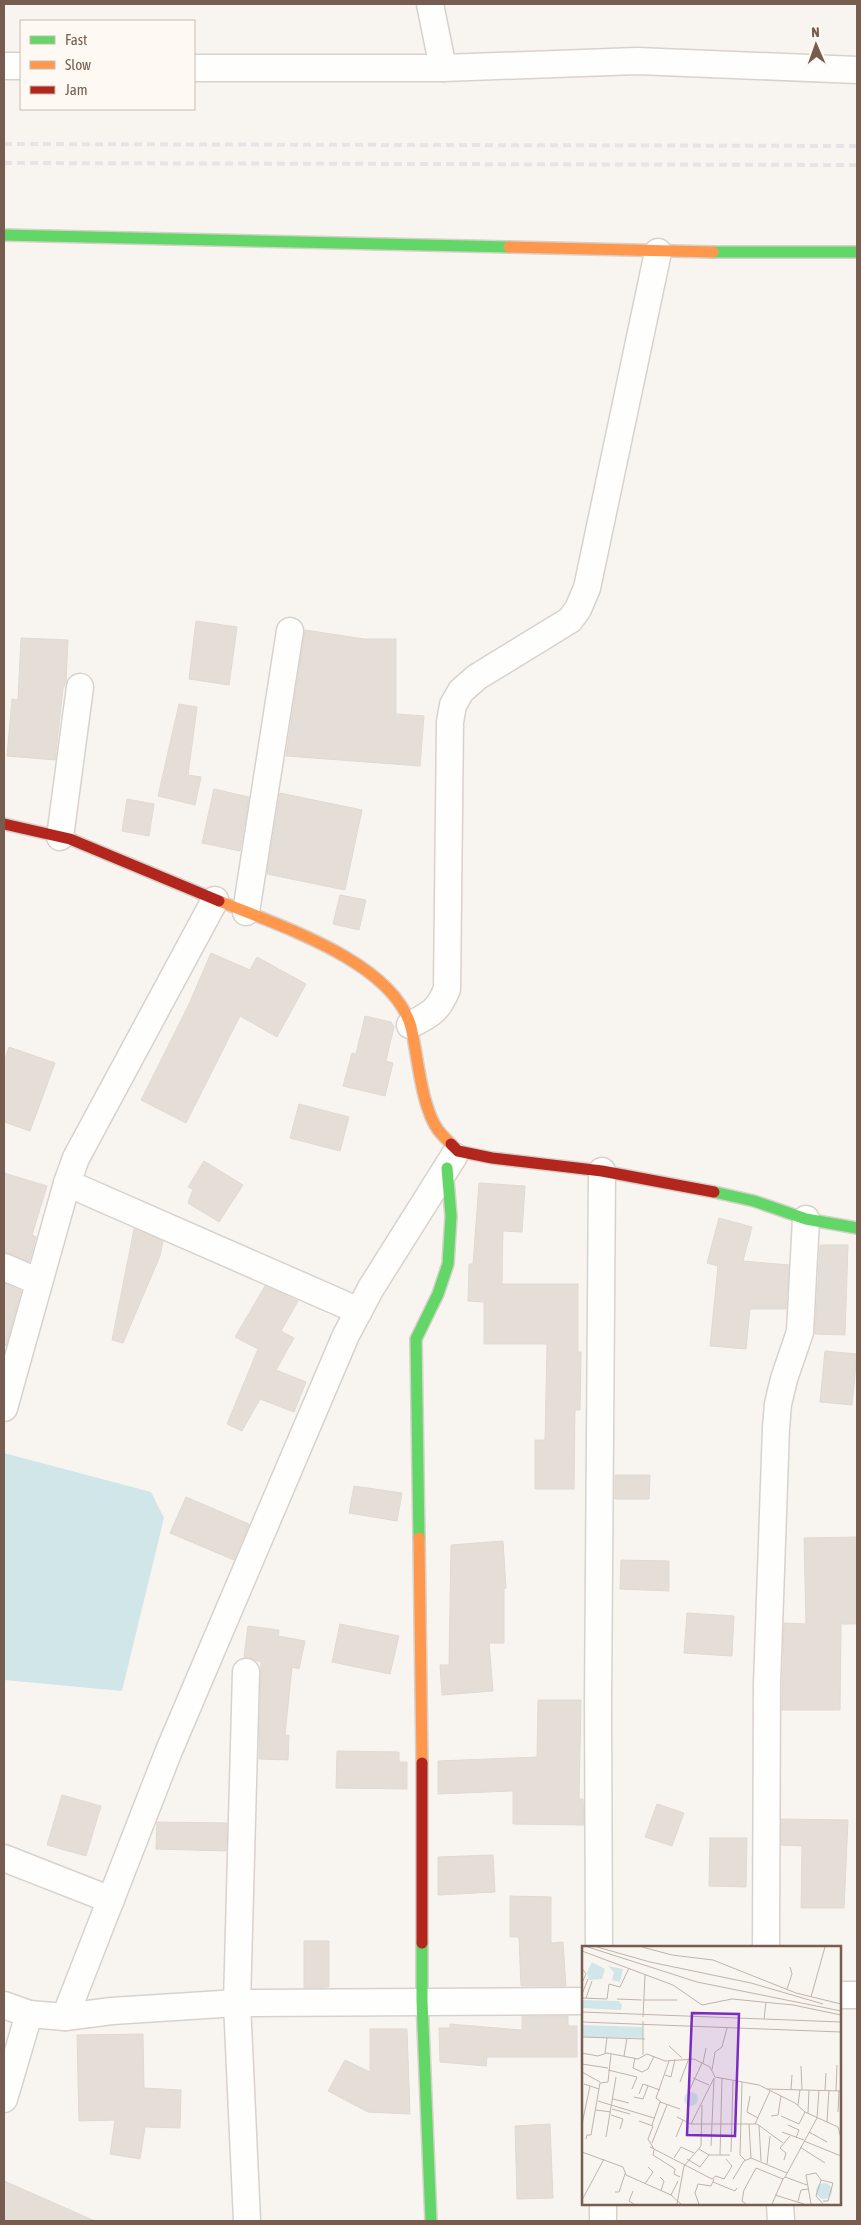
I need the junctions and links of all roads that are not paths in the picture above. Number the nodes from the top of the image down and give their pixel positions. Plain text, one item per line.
1 (430, 4) edge
2 (4, 66) edge
3 (20, 66) edge
4 (195, 68) edge
5 (443, 68) junction
6 (857, 70) edge
7 (4, 235) edge
8 (658, 252) junction
9 (857, 252) edge
10 (290, 631) dead end
11 (80, 687) dead end
12 (4, 824) edge
13 (60, 837) junction
14 (215, 900) junction
15 (246, 912) junction
16 (410, 1025) junction
17 (452, 1159) junction
18 (602, 1171) junction
19 (67, 1183) junction
20 (806, 1219) junction
21 (857, 1228) edge
22 (4, 1267) edge
23 (39, 1282) junction
24 (359, 1311) junction
25 (4, 1408) edge
26 (246, 1672) dead end
27 (4, 1858) edge
28 (110, 1900) junction
29 (599, 1946) edge
30 (766, 1946) edge
31 (841, 1995) edge
32 (857, 1995) edge
33 (422, 2001) junction
34 (582, 2001) edge
35 (237, 2003) junction
36 (4, 2005) edge
37 (29, 2014) junction
38 (65, 2017) junction
39 (4, 2099) edge
40 (603, 2205) edge
41 (780, 2205) edge
42 (247, 2221) edge
43 (431, 2221) edge
44 (603, 2221) edge
45 (781, 2221) edge

1 - 5 street
2 - 3 street
4 - 5 street
5 - 6 street
7 - 8 street
8 - 9 street
8 - 16 street
10 - 15 street
11 - 13 street
12 - 13 street
13 - 14 street
14 - 15 street
14 - 19 street
15 - 16 street
16 - 17 street
17 - 18 street
17 - 24 street
17 - 33 street
18 - 20 street
18 - 29 street
19 - 23 street
19 - 24 street
20 - 21 street
20 - 30 street
22 - 23 street
23 - 25 street
24 - 28 street
26 - 35 street
27 - 28 street
28 - 38 street
31 - 32 street
33 - 34 street
33 - 35 street
33 - 43 street
35 - 38 street
35 - 42 street
36 - 37 street
37 - 38 street
37 - 39 street
40 - 44 street
41 - 45 street

